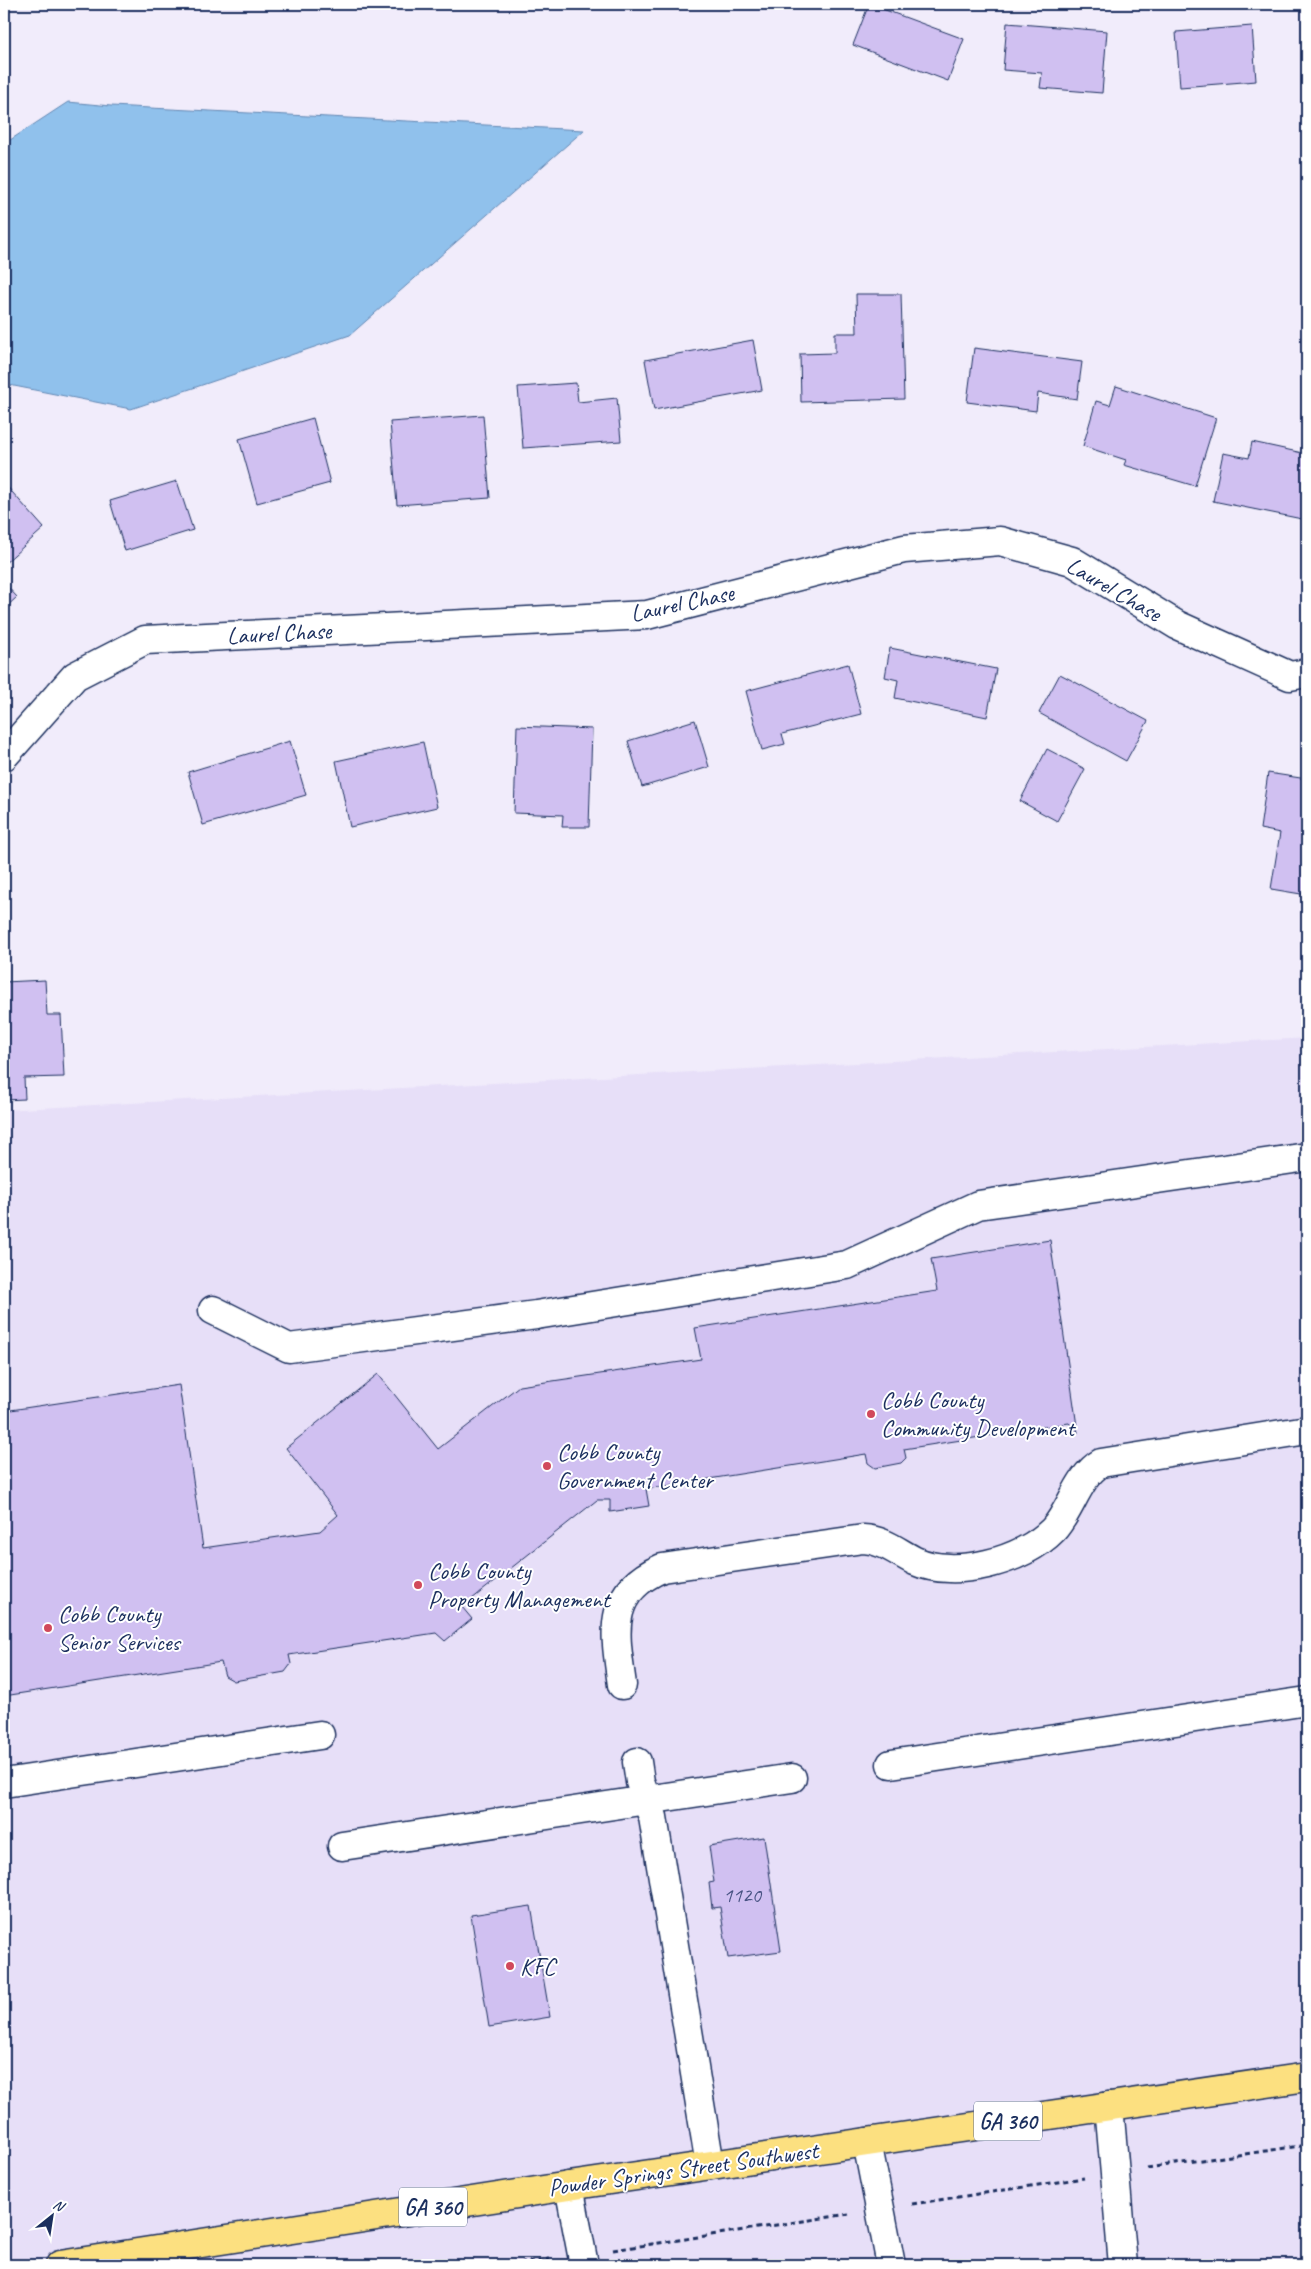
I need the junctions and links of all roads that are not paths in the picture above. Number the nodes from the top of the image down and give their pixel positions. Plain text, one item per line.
1 (1307, 673) edge
2 (4, 756) edge
3 (1307, 1157) edge
4 (213, 1310) dead end
5 (1307, 1430) edge
6 (622, 1685) dead end
7 (1307, 1700) edge
8 (320, 1735) dead end
9 (637, 1762) dead end
10 (891, 1764) dead end
11 (792, 1778) dead end
12 (4, 1783) edge
13 (646, 1799) junction
14 (342, 1846) dead end
15 (1307, 2077) edge
16 (1109, 2106) junction
17 (867, 2142) junction
18 (710, 2165) junction
19 (569, 2186) junction
20 (159, 2258) edge
21 (60, 2265) edge
22 (584, 2265) edge
23 (888, 2265) edge
24 (1123, 2265) edge

1 - 2 street, Laurel Chase
3 - 4 street
5 - 6 street
7 - 10 street
8 - 12 street
9 - 13 street
11 - 13 street
13 - 14 street
13 - 18 street
15 - 16 main road, Powder Springs Street Southwest / GA 360
16 - 17 main road, Powder Springs Street Southwest / GA 360
16 - 24 street
17 - 18 main road, Powder Springs Street Southwest / GA 360
17 - 23 street
18 - 19 main road, Powder Springs Street Southwest / GA 360
19 - 20 main road, Powder Springs Street Southwest / GA 360
19 - 22 street
20 - 21 main road, Powder Springs Street Southwest / GA 360

